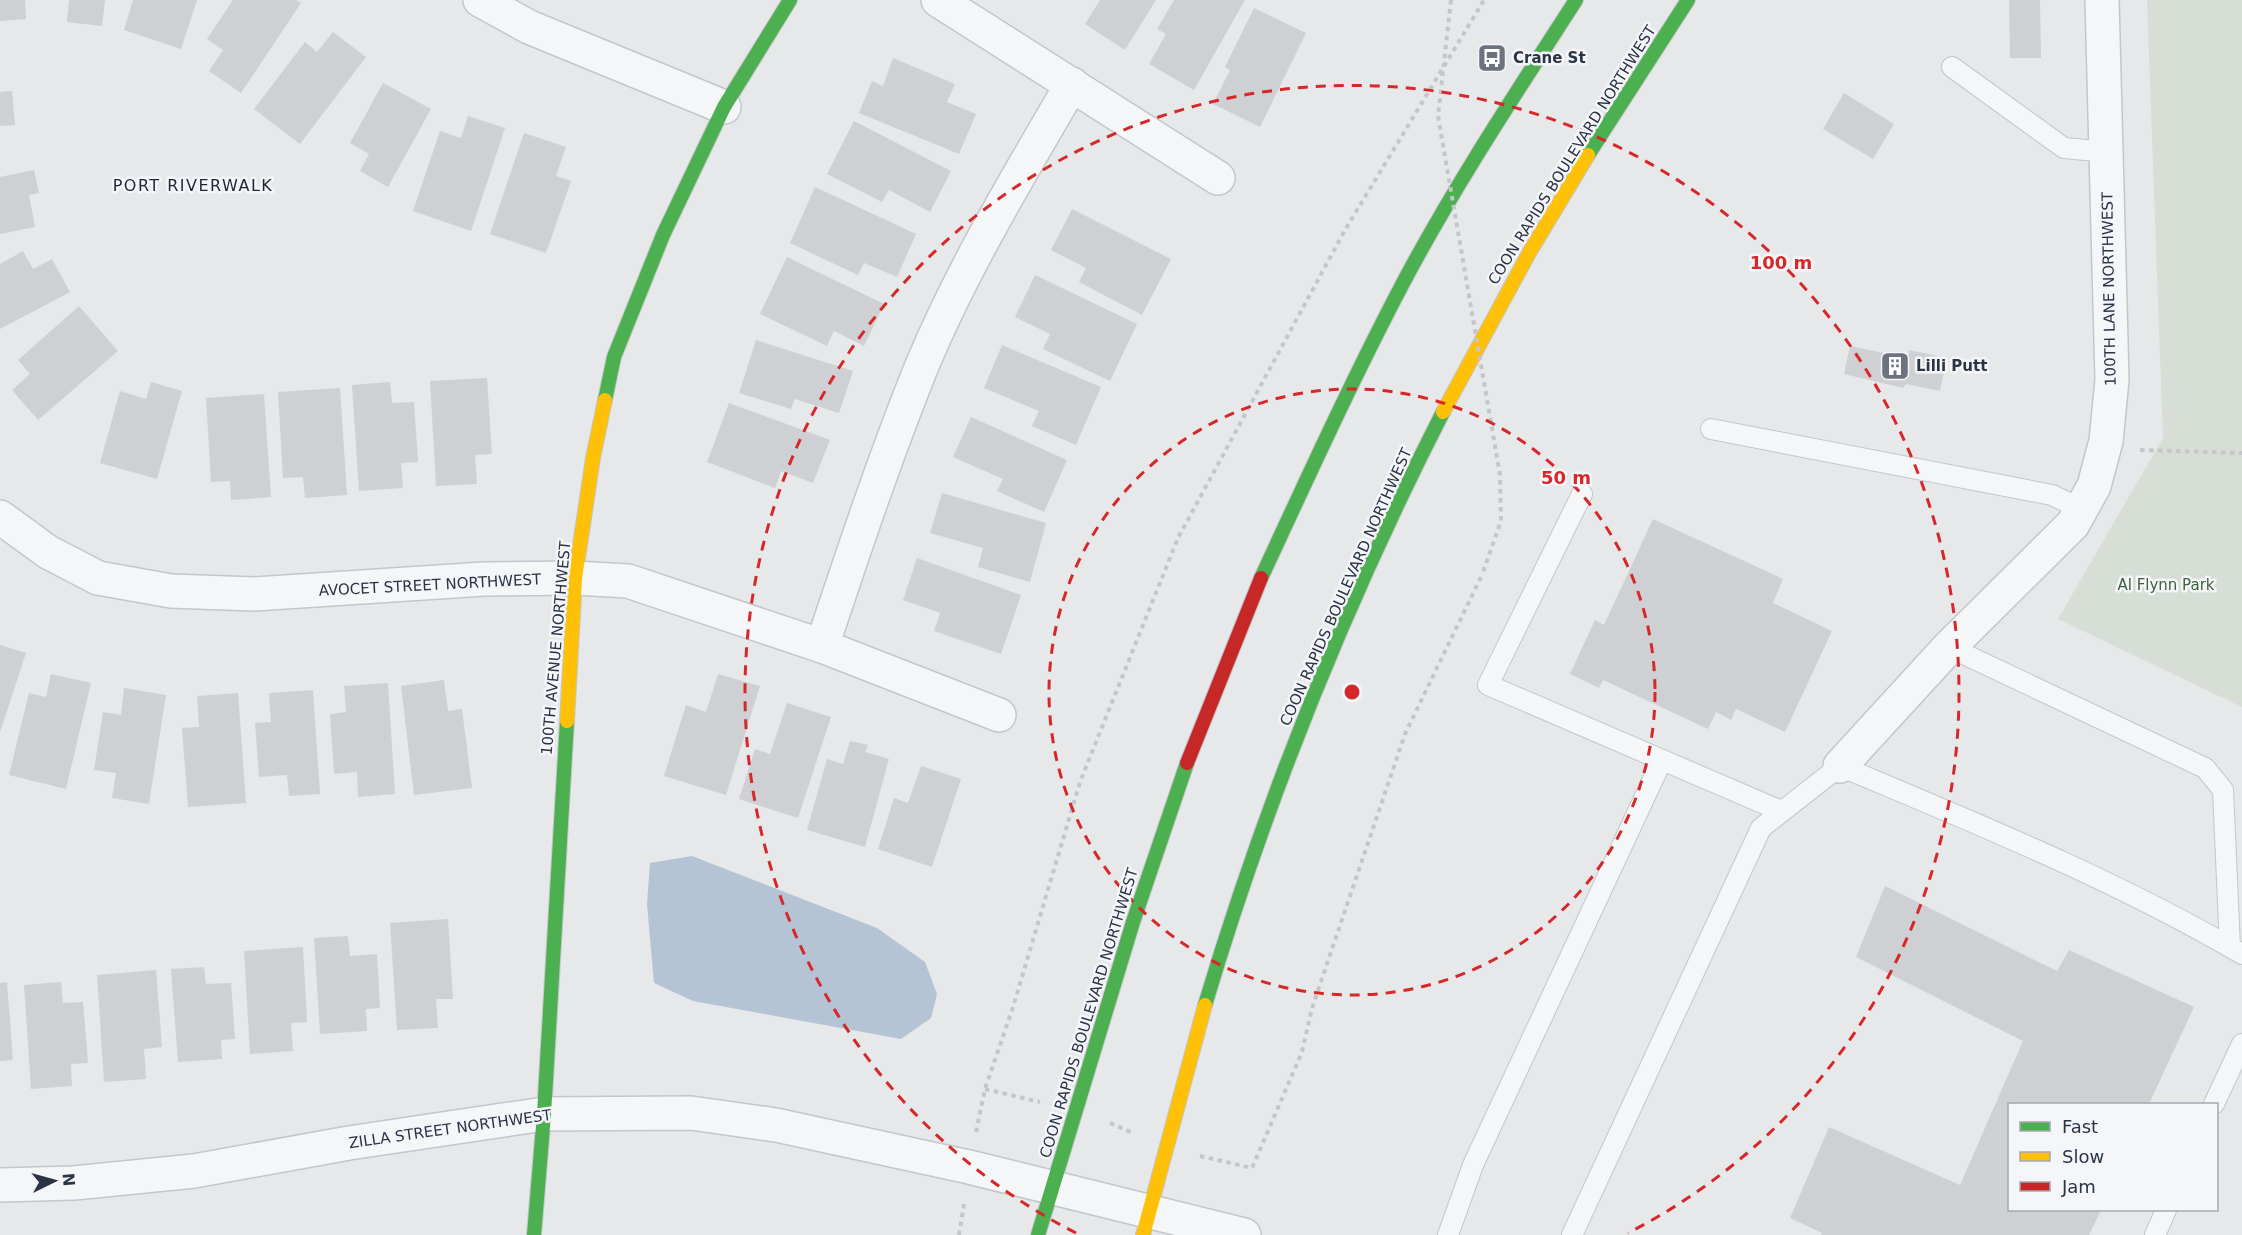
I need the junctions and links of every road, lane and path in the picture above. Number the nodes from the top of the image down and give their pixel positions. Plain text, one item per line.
1 (480, 0) edge
2 (790, 0) edge
3 (938, 0) edge
4 (1451, 0) edge
5 (1484, 0) edge
6 (1576, 0) edge
7 (1688, 0) edge
8 (2102, 0) edge
9 (1952, 67) dead end
10 (1072, 84) junction
11 (724, 107) junction
12 (2107, 152) junction
13 (1218, 178) dead end
14 (1711, 429) dead end
15 (2104, 449) junction
16 (2242, 453) edge
17 (1582, 494) dead end
18 (2081, 509) junction
19 (0, 517) edge
20 (575, 578) junction
21 (822, 646) junction
22 (1949, 647) junction
23 (999, 715) dead end
24 (1662, 760) junction
25 (1840, 766) junction
26 (1781, 811) junction
27 (2236, 951) edge
28 (2242, 1044) edge
29 (2214, 1103) edge
30 (1076, 1110) junction
31 (544, 1114) junction
32 (1164, 1146) junction
33 (0, 1185) edge
34 (1052, 1188) junction
35 (2165, 1211) edge
36 (1146, 1224) edge
37 (534, 1235) edge
38 (1038, 1235) edge
39 (1244, 1235) edge
40 (1448, 1235) edge
41 (1572, 1235) edge
42 (2154, 1235) edge

1 - 11 street
2 - 11 main road, 100TH AVENUE NORTHWEST
3 - 10 street
4 - 32 path, bridge
5 - 30 path
6 - 30 main road, COON RAPIDS BOULEVARD NORTHWEST
7 - 32 main road, COON RAPIDS BOULEVARD NORTHWEST
8 - 12 street, 100TH LANE NORTHWEST
9 - 12 lane
10 - 13 street
10 - 21 street
11 - 20 main road, 100TH AVENUE NORTHWEST
12 - 15 street, 100TH LANE NORTHWEST
14 - 18 lane
15 - 16 path
15 - 18 street, 100TH LANE NORTHWEST
17 - 24 lane
18 - 22 street, 100TH LANE NORTHWEST
19 - 20 street, AVOCET STREET NORTHWEST
20 - 21 street, AVOCET STREET NORTHWEST
20 - 31 main road, 100TH AVENUE NORTHWEST
21 - 23 street, AVOCET STREET NORTHWEST
22 - 25 street, 100TH LANE NORTHWEST
22 - 27 lane
24 - 26 lane
24 - 40 lane
25 - 26 lane
25 - 27 lane
26 - 41 lane
28 - 29 lane
30 - 32 path
30 - 34 main road, COON RAPIDS BOULEVARD NORTHWEST
31 - 33 street, ZILLA STREET NORTHWEST
31 - 34 street, ZILLA STREET NORTHWEST
31 - 37 main road, 100TH AVENUE NORTHWEST
32 - 36 main road, COON RAPIDS BOULEVARD NORTHWEST
34 - 36 street
34 - 38 main road, COON RAPIDS BOULEVARD NORTHWEST
35 - 42 lane
36 - 39 street

